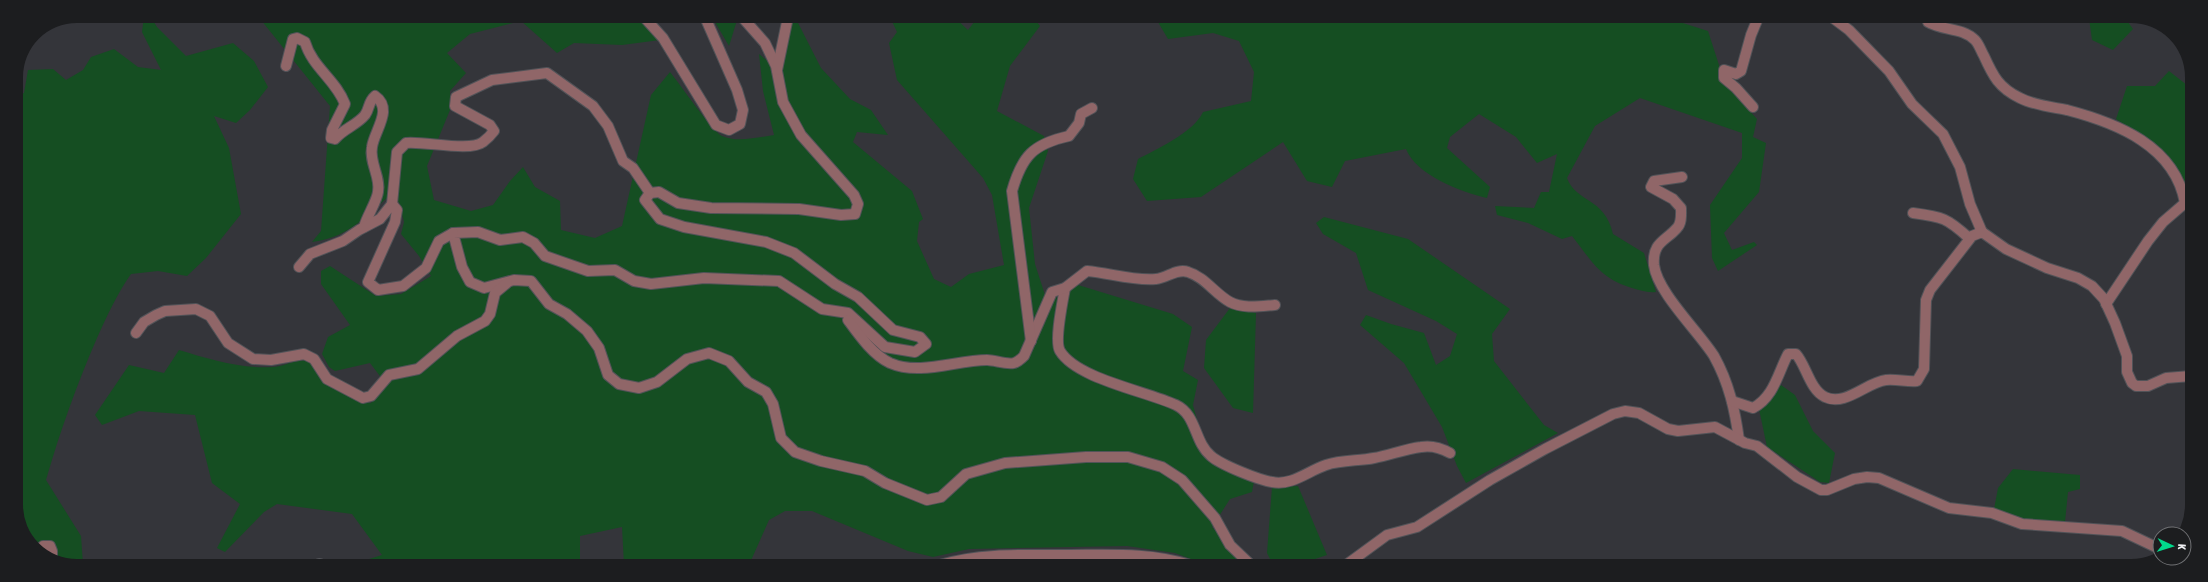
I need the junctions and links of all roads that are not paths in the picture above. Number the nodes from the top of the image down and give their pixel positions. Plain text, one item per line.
1 (649, 23) edge
2 (708, 23) edge
3 (747, 23) edge
4 (787, 23) edge
5 (1756, 23) edge
6 (1840, 23) edge
7 (1930, 23) edge
8 (286, 66) dead end
9 (777, 72) junction
10 (1753, 107) dead end
11 (1092, 108) dead end
12 (1682, 178) dead end
13 (650, 193) junction
14 (2185, 195) edge
15 (392, 204) junction
16 (2185, 208) edge
17 (1913, 214) dead end
18 (364, 227) junction
19 (1982, 232) junction
20 (453, 233) junction
21 (1969, 238) junction
22 (299, 267) dead end
23 (508, 281) junction
24 (1065, 288) junction
25 (2106, 304) junction
26 (1275, 305) dead end
27 (834, 311) junction
28 (136, 333) dead end
29 (1031, 341) junction
30 (2185, 376) edge
31 (1732, 400) junction
32 (1739, 440) junction
33 (1450, 452) dead end
34 (2152, 546) edge
35 (42, 547) edge
36 (52, 553) edge
37 (960, 559) edge
38 (1172, 559) edge
39 (1245, 559) edge
40 (1354, 559) edge

1 - 2 street
3 - 9 street
4 - 9 street
5 - 10 street
6 - 19 street
7 - 14 street
8 - 18 street
9 - 13 street
11 - 29 street
12 - 31 street
13 - 15 street
13 - 27 street
15 - 18 street
15 - 20 street
16 - 25 street
17 - 21 street
18 - 22 street
19 - 21 street
19 - 25 street
20 - 23 street
20 - 27 street
21 - 31 street
23 - 28 street
23 - 39 street
24 - 26 street
24 - 29 street
24 - 33 street
25 - 30 street
27 - 29 street
31 - 32 street
32 - 34 street
32 - 40 street
35 - 36 street
37 - 38 street

